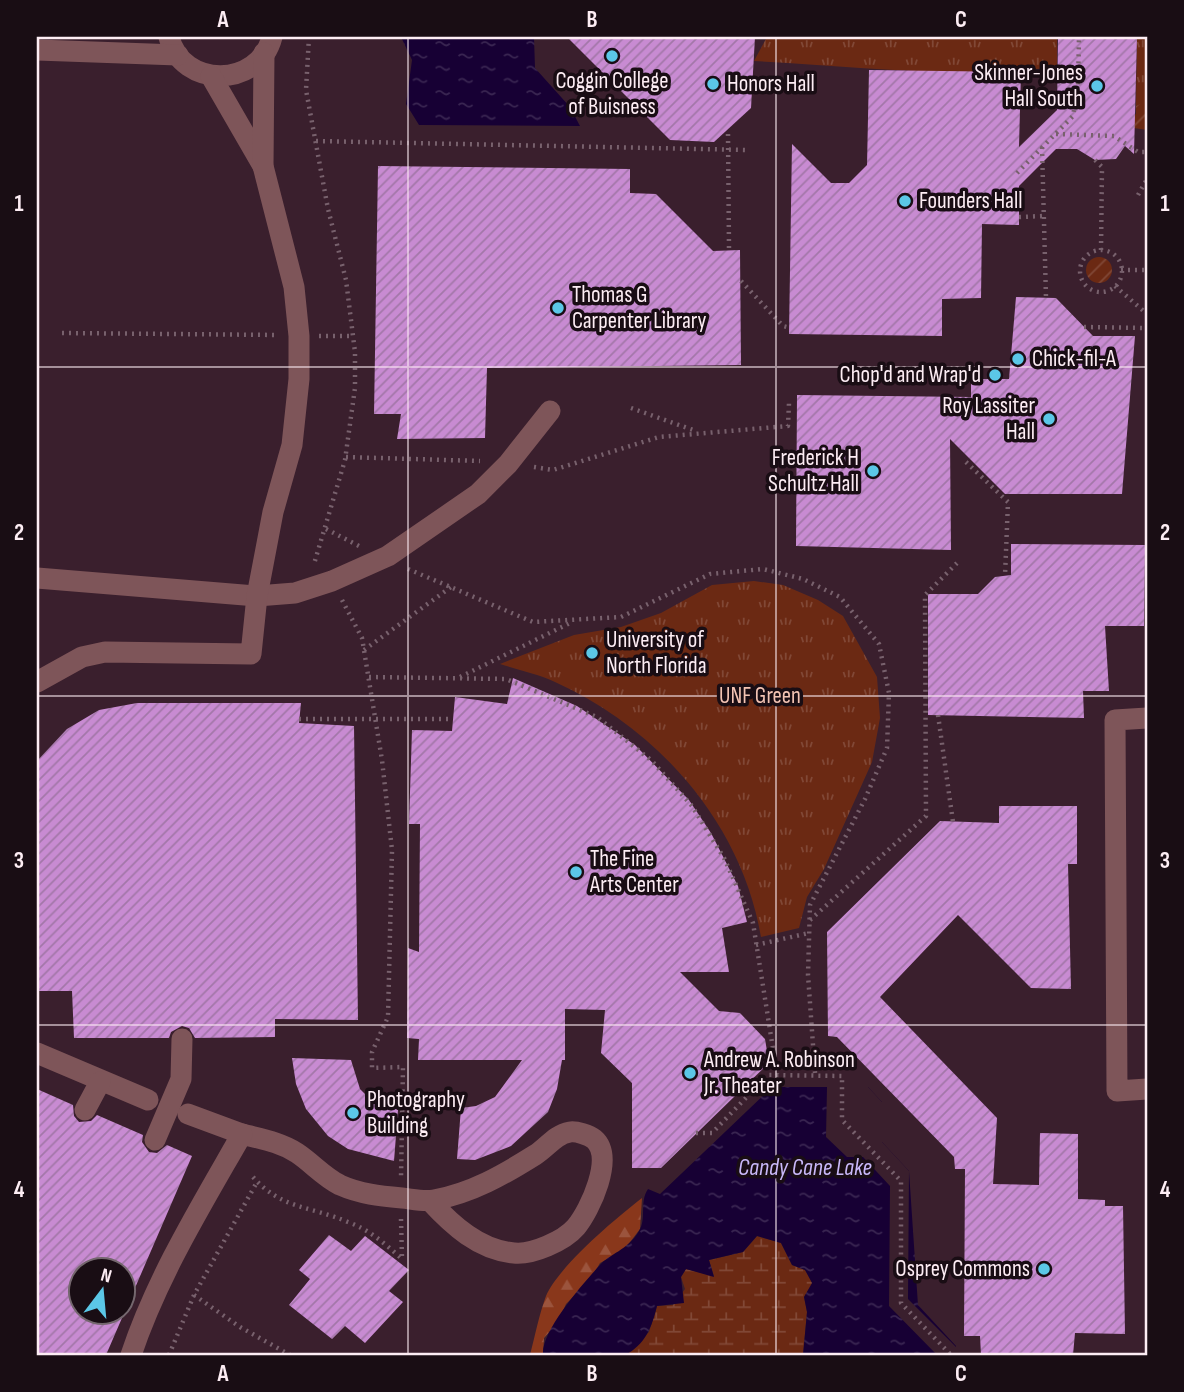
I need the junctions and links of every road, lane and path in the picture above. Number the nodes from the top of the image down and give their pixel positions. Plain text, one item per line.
1 (309, 37) edge
2 (1079, 37) edge
3 (268, 45) edge
4 (173, 46) edge
5 (37, 50) edge
6 (211, 76) junction
7 (728, 134) dead end
8 (1055, 134) junction
9 (316, 141) junction
10 (1042, 147) junction
11 (747, 150) dead end
12 (1147, 152) edge
13 (1094, 160) dead end
14 (263, 166) junction
15 (1017, 173) dead end
16 (1147, 179) edge
17 (1138, 195) dead end
18 (1044, 216) junction
19 (1019, 217) dead end
20 (729, 248) dead end
21 (1101, 250) junction
22 (1121, 270) junction
23 (1147, 270) edge
24 (741, 281) dead end
25 (1115, 286) junction
26 (1046, 298) dead end
27 (1147, 314) edge
28 (1084, 327) dead end
29 (791, 328) dead end
30 (1147, 328) edge
31 (62, 333) dead end
32 (299, 336) junction
33 (353, 336) junction
34 (789, 404) dead end
35 (631, 408) dead end
36 (550, 411) dead end
37 (698, 432) junction
38 (346, 457) junction
39 (966, 461) dead end
40 (508, 464) junction
41 (326, 529) junction
42 (382, 558) junction
43 (957, 563) dead end
44 (1004, 576) dead end
45 (37, 578) edge
46 (332, 581) junction
47 (452, 587) junction
48 (257, 596) junction
49 (574, 620) junction
50 (364, 650) junction
51 (369, 677) junction
52 (460, 677) junction
53 (37, 682) edge
54 (938, 715) dead end
55 (1147, 718) edge
56 (299, 719) dead end
57 (453, 719) dead end
58 (953, 822) dead end
59 (810, 920) junction
60 (809, 933) junction
61 (756, 944) junction
62 (183, 1039) dead end
63 (37, 1053) edge
64 (815, 1073) junction
65 (777, 1074) junction
66 (100, 1082) junction
67 (1147, 1089) edge
68 (148, 1100) dead end
69 (85, 1110) dead end
70 (188, 1114) dead end
71 (696, 1133) dead end
72 (242, 1134) junction
73 (155, 1140) dead end
74 (253, 1177) dead end
75 (257, 1182) junction
76 (401, 1198) junction
77 (430, 1201) junction
78 (194, 1295) junction
79 (131, 1355) edge
80 (169, 1355) edge
81 (290, 1355) edge
82 (951, 1355) edge

1 - 9 path
2 - 8 path
3 - 6 street
3 - 14 street
4 - 5 street
4 - 6 street
6 - 14 street
7 - 20 path, bridge
8 - 10 path
8 - 12 path
9 - 11 path
9 - 33 path
10 - 15 path
10 - 18 path
13 - 21 path
14 - 32 street
16 - 17 path
18 - 19 path
18 - 26 path
21 - 22 path
21 - 25 path
22 - 23 path
22 - 25 path
24 - 29 path
25 - 27 path
28 - 30 path
31 - 32 path
32 - 33 path
32 - 48 street
33 - 38 path
34 - 37 path
35 - 37 path
36 - 40 street
37 - 40 path
38 - 40 path
38 - 41 path
39 - 44 path
40 - 42 street
41 - 42 path
41 - 46 path
42 - 46 street
42 - 47 path
43 - 59 path
45 - 48 street
46 - 48 street
46 - 50 path
47 - 49 path
47 - 50 path
48 - 53 street
49 - 52 path
49 - 59 path
50 - 51 path
51 - 52 path
51 - 76 path
52 - 61 path
54 - 58 path
55 - 67 street
56 - 57 path, bridge
59 - 60 path
60 - 61 path
60 - 64 path
61 - 65 path
62 - 73 street, bridge
63 - 66 street
64 - 65 path
64 - 82 path
65 - 71 path
66 - 68 street
66 - 69 street
70 - 72 street
72 - 76 street
72 - 79 street
74 - 75 path
75 - 76 path
75 - 78 path
76 - 77 street
77 - 77 street
78 - 80 path
78 - 81 path

